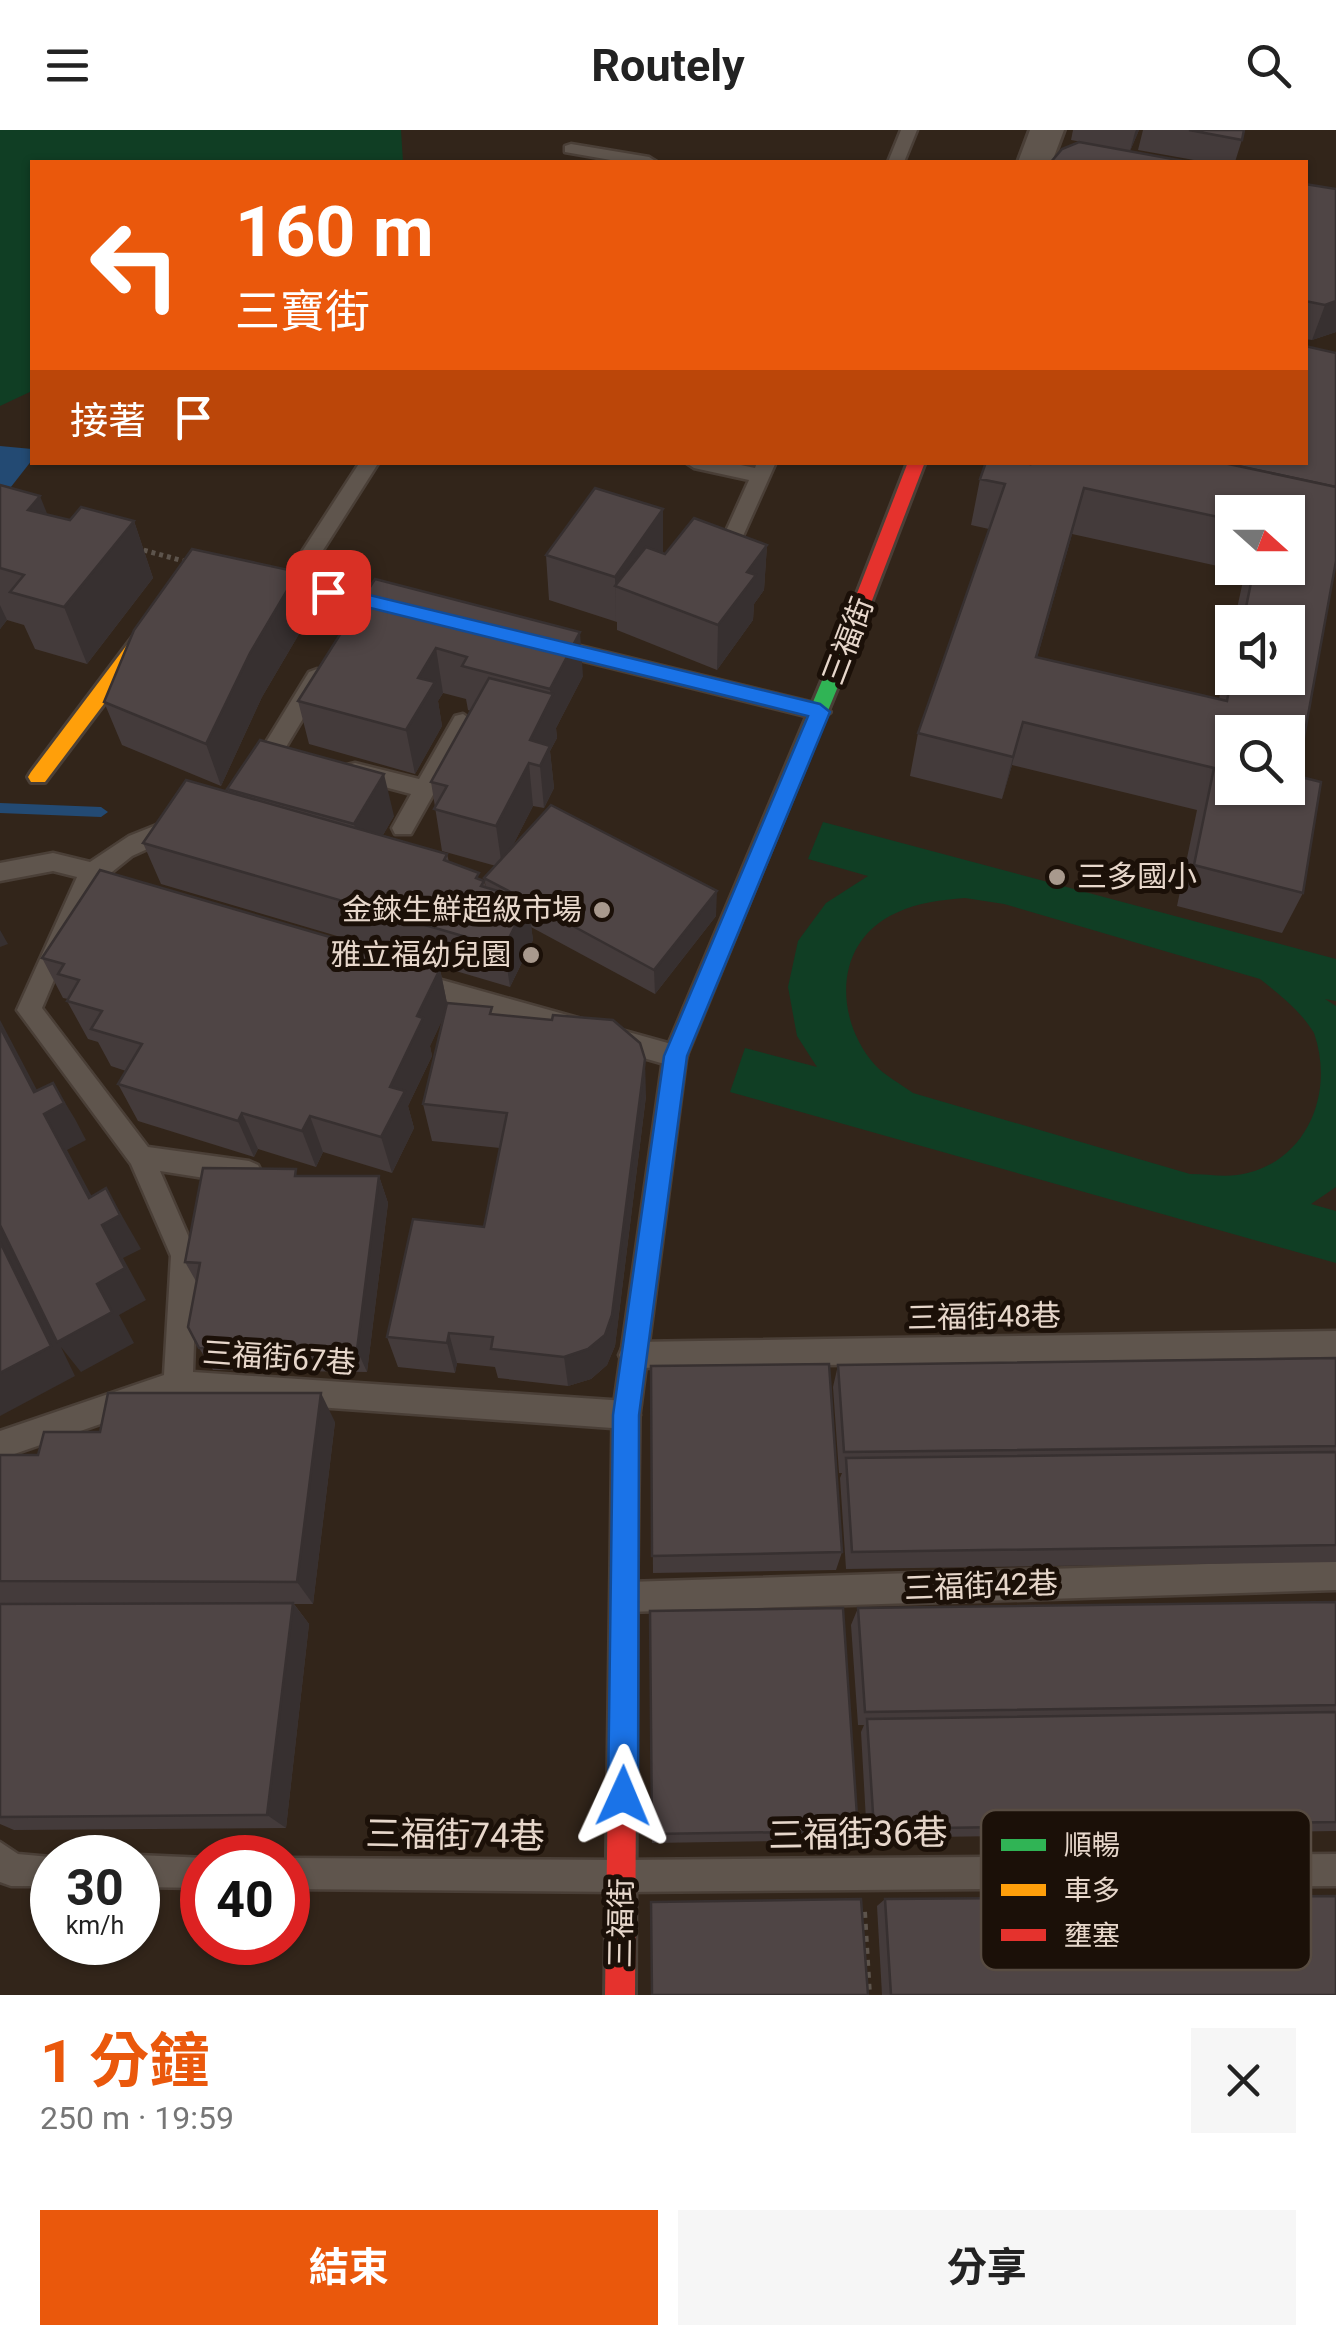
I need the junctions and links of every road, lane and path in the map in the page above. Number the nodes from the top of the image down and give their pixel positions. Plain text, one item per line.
1 (582, 130) edge
2 (909, 130) edge
3 (566, 156) edge
4 (621, 160) edge
5 (897, 160) edge
6 (368, 465) edge
7 (724, 465) edge
8 (917, 465) edge
9 (764, 469) edge
10 (736, 531) edge
11 (133, 547) dead end
12 (217, 572) joint
13 (292, 582) junction
14 (178, 592) edge
15 (334, 650) edge
16 (820, 712) junction
17 (463, 722) edge
18 (330, 764) edge
19 (38, 777) dead end
20 (425, 789) junction
21 (242, 792) edge
22 (204, 814) edge
23 (403, 828) dead end
24 (0, 872) edge
25 (86, 880) junction
26 (138, 905) edge
27 (388, 975) edge
28 (675, 1056) junction
29 (141, 1157) junction
30 (273, 1176) edge
31 (1336, 1344) edge
32 (634, 1355) junction
33 (178, 1384) junction
34 (626, 1415) junction
35 (0, 1445) edge
36 (1336, 1575) edge
37 (627, 1598) junction
38 (0, 1858) edge
39 (30, 1870) edge
40 (1311, 1870) edge
41 (1336, 1870) edge
42 (310, 1873) edge
43 (981, 1873) edge
44 (860, 1874) junction
45 (622, 1876) junction
46 (620, 1995) edge
47 (868, 1995) edge

1 - 3 lane
2 - 5 lane
3 - 4 lane
6 - 13 lane
7 - 9 lane
8 - 16 street, 三福街
9 - 10 lane
11 - 12 path
12 - 13 street
13 - 16 street
14 - 19 street
15 - 21 lane
16 - 28 street, 三福街
17 - 20 lane
18 - 20 lane
20 - 23 lane
22 - 25 lane
24 - 25 lane
25 - 26 lane
25 - 29 lane, 三福街67巷
27 - 28 lane
28 - 32 street, 三福街
29 - 30 lane
29 - 33 lane, 三福街67巷
31 - 32 lane, 三福街48巷
32 - 34 street, 三福街
33 - 34 lane, 三福街67巷
33 - 35 lane
34 - 37 street, 三福街
36 - 37 lane, 三福街42巷
37 - 45 street, 三福街
38 - 39 lane
40 - 41 lane, 三福街36巷
42 - 45 lane, 三福街74巷
43 - 44 lane, 三福街36巷
44 - 45 lane, 三福街36巷
44 - 47 path
45 - 46 street, 三福街

